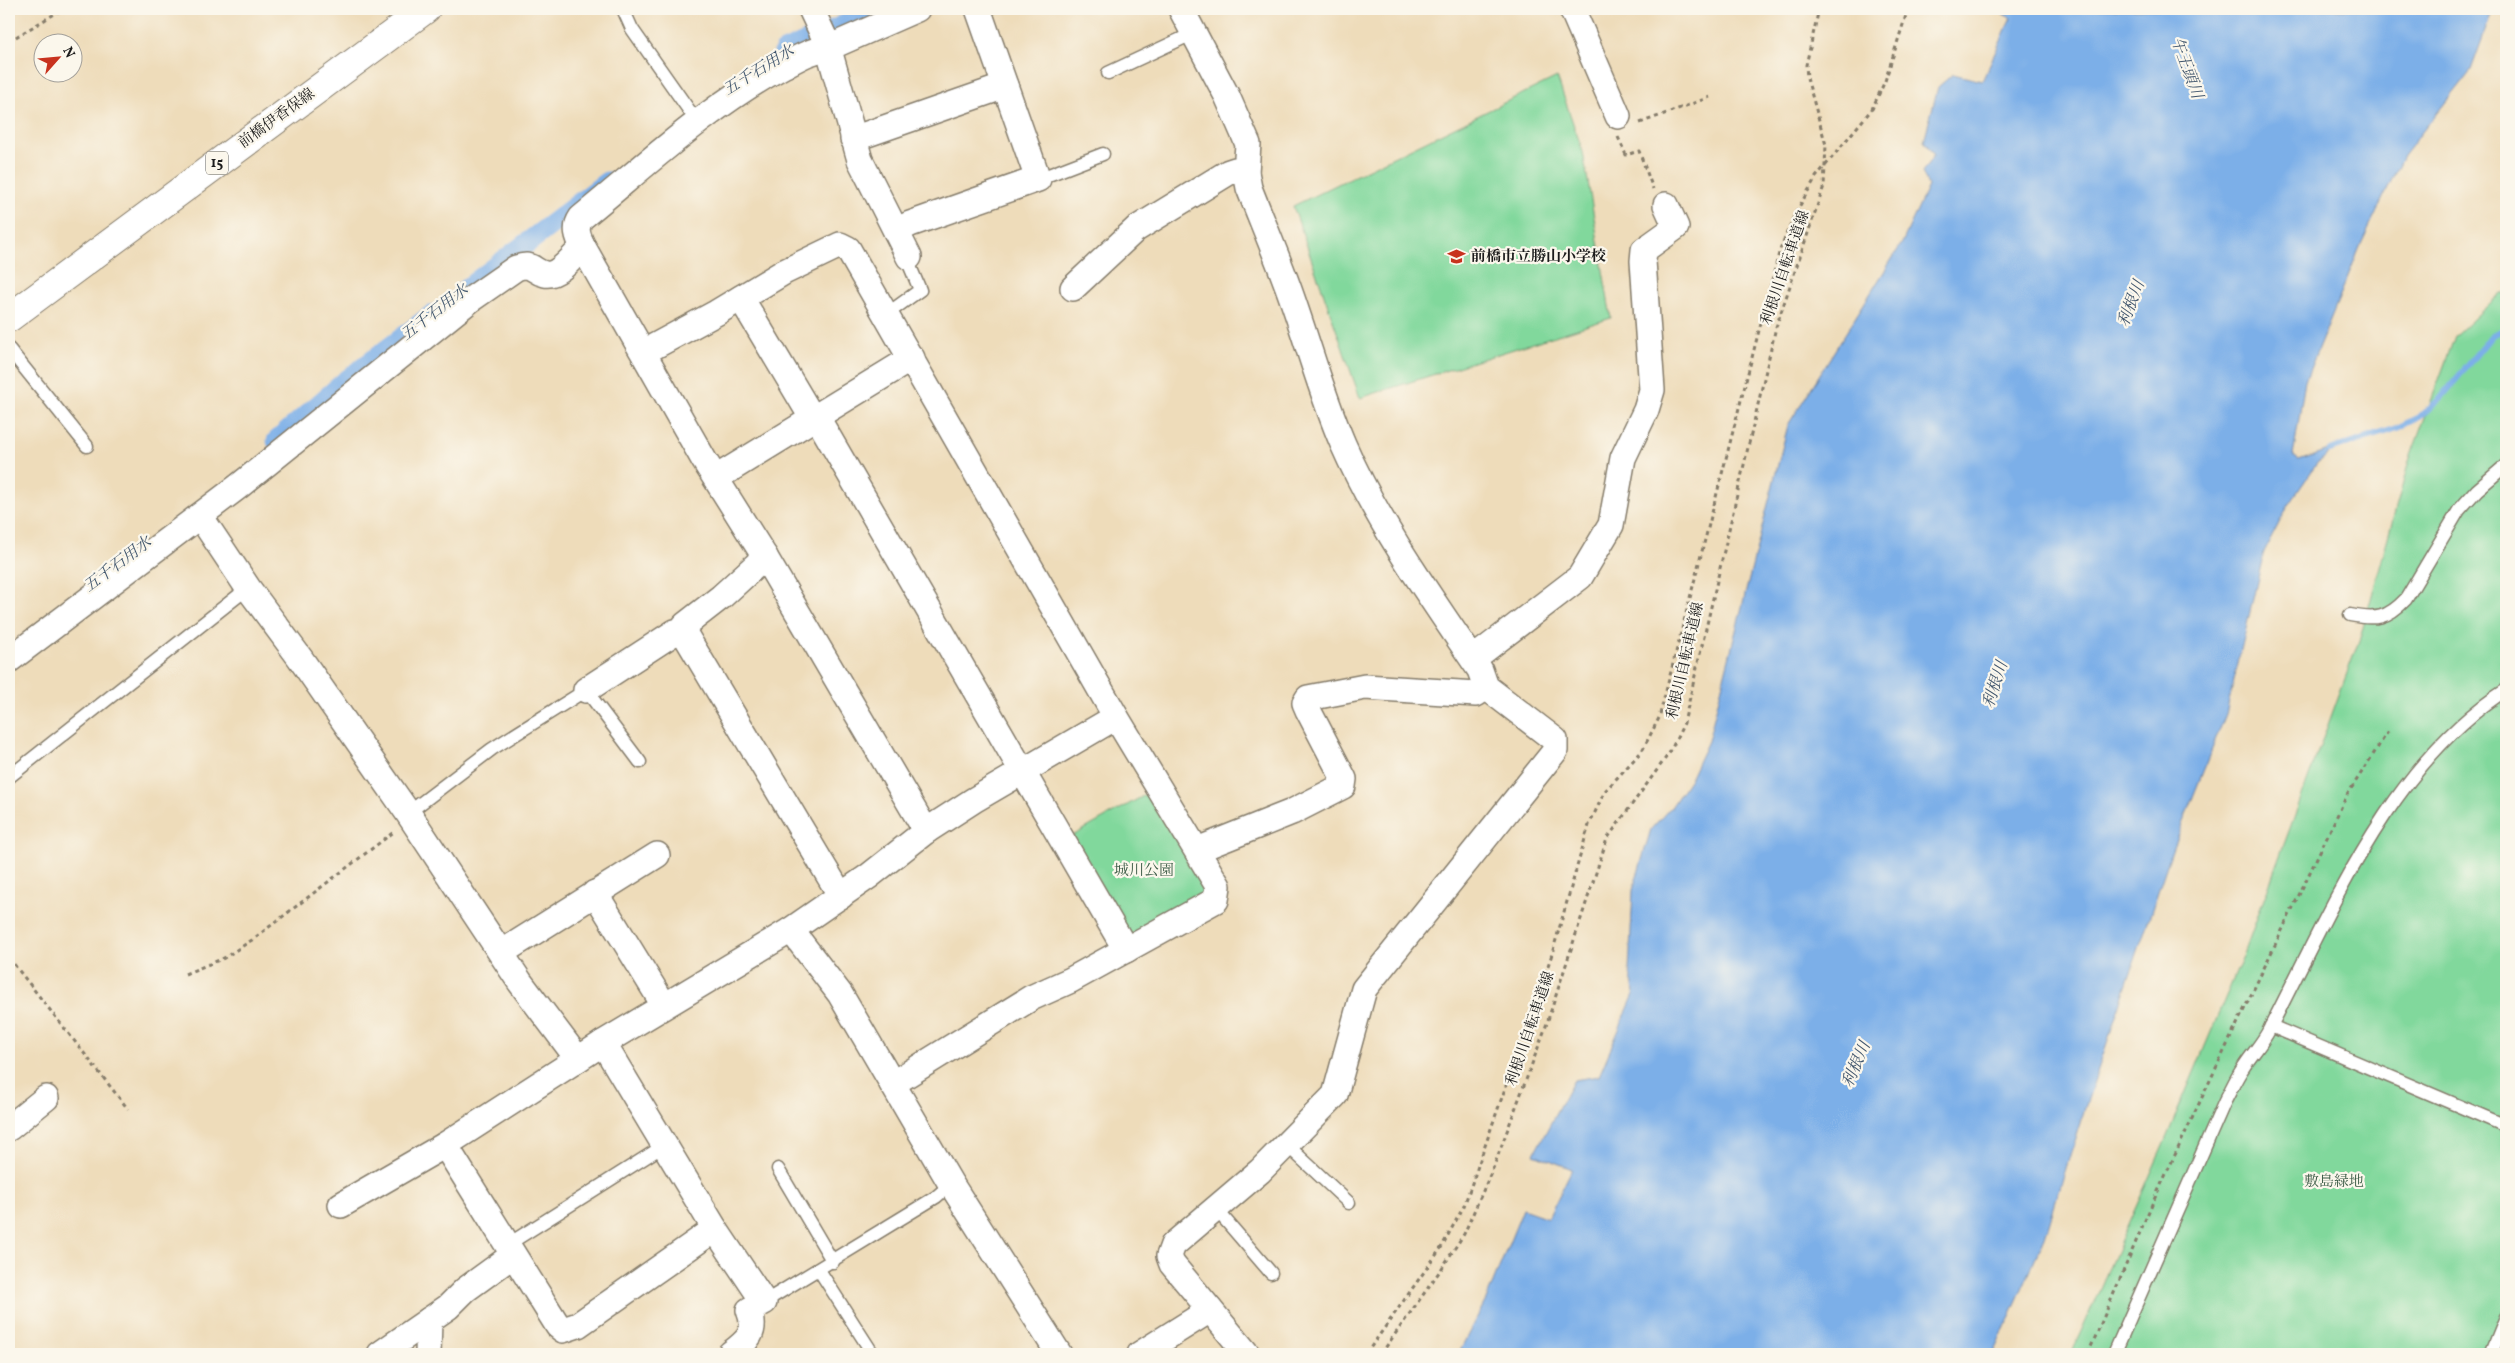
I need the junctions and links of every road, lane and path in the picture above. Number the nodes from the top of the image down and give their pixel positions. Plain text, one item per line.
1 (63, 9) edge
2 (426, 9) edge
3 (623, 9) edge
4 (811, 9) edge
5 (917, 9) edge
6 (978, 9) edge
7 (1181, 9) edge
8 (1572, 9) edge
9 (1819, 9) edge
10 (1908, 9) edge
11 (1194, 32) junction
12 (9, 41) edge
13 (828, 48) junction
14 (1108, 73) dead end
15 (1005, 86) junction
16 (1710, 97) dead end
17 (1618, 116) junction
18 (698, 123) junction
19 (854, 139) junction
20 (1103, 154) dead end
21 (1826, 165) junction
22 (1246, 172) junction
23 (1038, 180) junction
24 (1666, 205) joint
25 (896, 231) junction
26 (583, 247) junction
27 (909, 258) joint
28 (1073, 288) dead end
29 (741, 298) junction
30 (12, 309) edge
31 (887, 314) junction
32 (9, 349) edge
33 (644, 352) junction
34 (912, 358) junction
35 (815, 417) junction
36 (87, 446) dead end
37 (2506, 465) edge
38 (716, 478) junction
39 (200, 516) junction
40 (765, 557) junction
41 (248, 588) junction
42 (2350, 615) dead end
43 (683, 631) junction
44 (1472, 659) junction
45 (9, 660) edge
46 (1486, 687) junction
47 (586, 690) junction
48 (2506, 690) edge
49 (1116, 717) junction
50 (2389, 730) dead end
51 (640, 762) dead end
52 (1022, 772) junction
53 (9, 777) edge
54 (410, 816) junction
55 (926, 831) junction
56 (1196, 850) junction
57 (657, 855) dead end
58 (595, 893) junction
59 (841, 896) junction
60 (791, 930) junction
61 (1126, 950) junction
62 (501, 953) junction
63 (9, 958) edge
64 (185, 974) dead end
65 (664, 1005) junction
66 (2271, 1026) junction
67 (603, 1042) junction
68 (578, 1059) junction
69 (892, 1084) junction
70 (46, 1098) dead end
71 (128, 1109) dead end
72 (2506, 1126) edge
73 (9, 1128) edge
74 (444, 1145) junction
75 (665, 1145) junction
76 (1288, 1145) junction
77 (778, 1169) dead end
78 (951, 1184) junction
79 (1349, 1203) dead end
80 (340, 1205) dead end
81 (1216, 1209) junction
82 (715, 1229) junction
83 (510, 1250) junction
84 (833, 1262) junction
85 (819, 1270) junction
86 (1271, 1273) dead end
87 (764, 1302) junction
88 (1210, 1310) junction
89 (2506, 1317) edge
90 (429, 1320) junction
91 (380, 1354) edge
92 (428, 1354) edge
93 (730, 1354) edge
94 (874, 1354) edge
95 (1059, 1354) edge
96 (1140, 1354) edge
97 (1247, 1354) edge
98 (1366, 1354) edge
99 (1381, 1354) edge
100 (2088, 1354) edge
101 (2114, 1354) edge
102 (2491, 1354) edge

1 - 12 path
2 - 30 main road, 前橋伊香保線 / 15
3 - 18 lane
4 - 13 street
5 - 13 street
6 - 15 street
7 - 11 street
8 - 17 street
9 - 21 path, 利根川自転車道線
10 - 21 path
11 - 14 lane
11 - 22 street
13 - 18 street
13 - 19 street
15 - 19 street
15 - 23 street
16 - 17 path
17 - 24 path
18 - 26 street
19 - 25 street
20 - 23 lane
21 - 98 path
21 - 99 path, 利根川自転車道線
22 - 28 street
22 - 44 street
23 - 25 street
24 - 44 street
25 - 27 street
26 - 33 street
26 - 39 street
27 - 31 lane
29 - 31 street
29 - 33 street
29 - 35 street
31 - 34 street
32 - 36 lane
33 - 38 street
34 - 35 street
34 - 49 street
35 - 38 street
35 - 52 street
37 - 42 lane
38 - 40 street
39 - 41 street
39 - 45 street
40 - 43 street
40 - 55 street
41 - 53 lane
41 - 54 street
43 - 47 street
43 - 59 street
44 - 46 street
46 - 56 street
46 - 76 street
47 - 51 lane
47 - 54 lane
48 - 66 lane
49 - 52 street
49 - 56 street
50 - 100 path
52 - 55 street
52 - 61 street
54 - 62 street
54 - 64 path
55 - 59 street
56 - 61 street
57 - 58 street
58 - 62 street
58 - 65 street
59 - 60 street
60 - 65 street
60 - 69 street
61 - 69 street
62 - 68 street
63 - 71 path
65 - 67 street
66 - 72 lane
66 - 101 lane
67 - 68 street
67 - 75 street
68 - 74 street
69 - 78 street
70 - 73 street
74 - 80 street
74 - 83 street
75 - 82 street
75 - 83 lane
76 - 79 lane
76 - 81 street
77 - 84 lane
78 - 84 lane
78 - 95 street
81 - 86 lane
81 - 88 street
82 - 83 street
82 - 87 street
83 - 90 street
84 - 85 lane
85 - 87 lane
85 - 94 lane
87 - 93 street
88 - 96 street
88 - 97 street
89 - 102 lane
90 - 91 street
90 - 92 street

